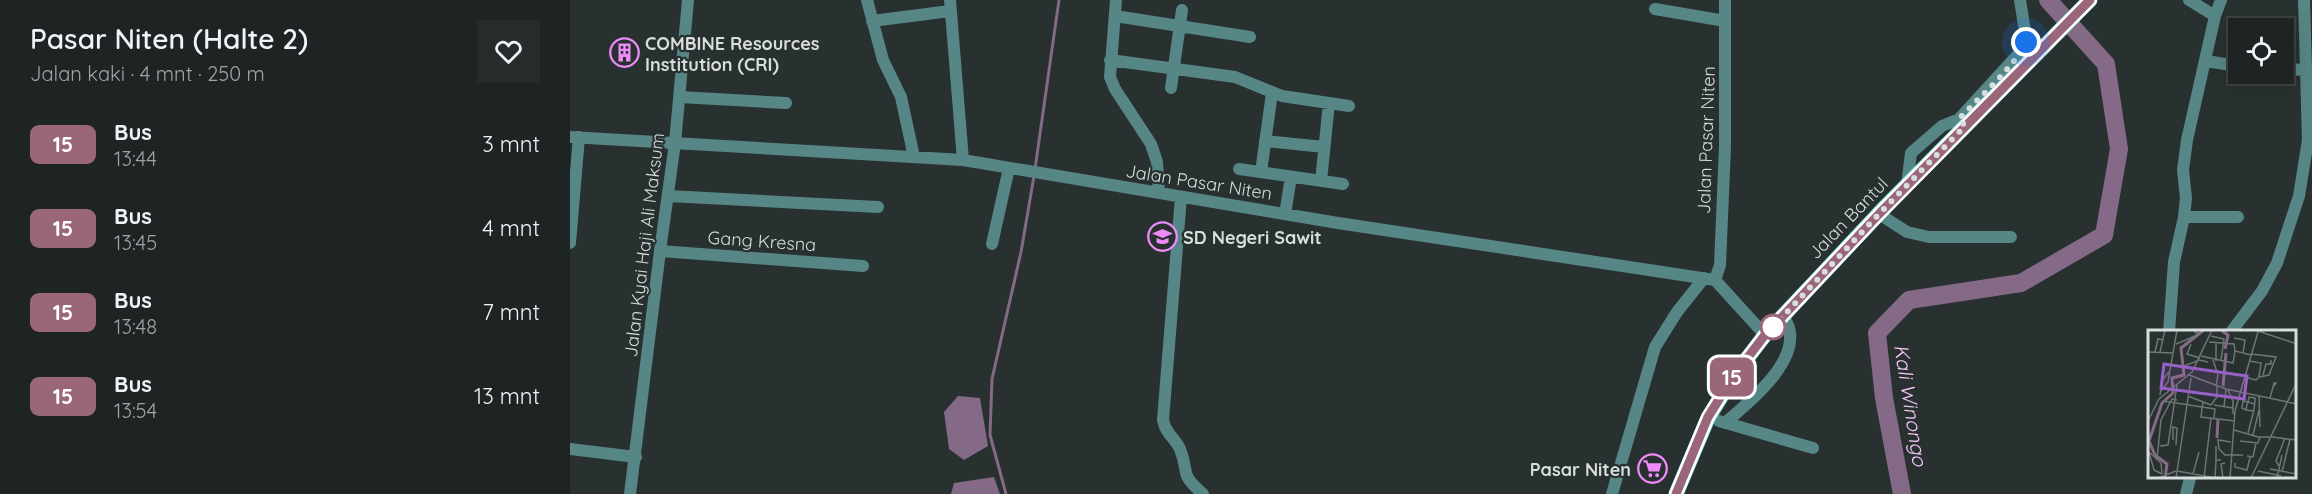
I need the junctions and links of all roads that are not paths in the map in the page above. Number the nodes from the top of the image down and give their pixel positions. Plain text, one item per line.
1 (688, 0) edge
2 (867, 0) edge
3 (1116, 0) edge
4 (1725, 0) edge
5 (2020, 0) edge
6 (2189, 0) edge
7 (2221, 0) edge
8 (2304, 0) edge
9 (2086, 4) edge
10 (950, 5) edge
11 (1655, 9) dead end
12 (1182, 10) dead end
13 (1115, 16) junction
14 (2215, 16) junction
15 (872, 21) junction
16 (1725, 21) junction
17 (1180, 27) junction
18 (1250, 37) dead end
19 (1110, 60) junction
20 (2206, 61) junction
21 (2228, 64) edge
22 (1174, 68) junction
23 (2294, 69) edge
24 (2306, 70) junction
25 (1171, 88) dead end
26 (1272, 93) junction
27 (680, 97) junction
28 (786, 103) dead end
29 (1329, 103) junction
30 (1349, 106) dead end
31 (1962, 123) junction
32 (574, 137) edge
33 (1265, 141) junction
34 (675, 143) junction
35 (1324, 147) junction
36 (914, 157) junction
37 (963, 160) junction
38 (1009, 168) junction
39 (1239, 169) dead end
40 (1261, 172) junction
41 (1291, 177) junction
42 (1321, 181) junction
43 (1343, 184) dead end
44 (1158, 193) junction
45 (668, 196) junction
46 (1181, 197) junction
47 (878, 207) dead end
48 (1285, 214) junction
49 (1879, 214) junction
50 (2184, 217) junction
51 (2238, 217) dead end
52 (2011, 237) dead end
53 (570, 243) edge
54 (992, 244) dead end
55 (660, 252) junction
56 (862, 266) dead end
57 (1709, 279) junction
58 (1783, 316) junction
59 (2169, 330) edge
60 (2234, 330) edge
61 (1765, 335) junction
62 (1708, 417) junction
63 (1725, 423) junction
64 (1813, 448) dead end
65 (570, 449) edge
66 (636, 457) junction
67 (2190, 479) edge
68 (630, 494) edge
69 (1203, 494) edge
70 (1612, 494) edge
71 (1676, 494) edge
72 (2186, 494) edge

1 - 27 street, Jalan Kyai Haji Ali Maksum
2 - 15 street
3 - 13 street
4 - 16 street, Jalan Pasar Niten
5 - 31 street
6 - 14 street
7 - 14 street
8 - 24 street
9 - 31 main road, Jalan Bantul
10 - 15 street
10 - 37 street
11 - 16 street
12 - 17 street
13 - 17 street
13 - 19 street
14 - 20 street
15 - 36 street
16 - 57 street, Jalan Pasar Niten
17 - 18 street
17 - 22 street
19 - 22 street
19 - 44 street
20 - 21 street
20 - 50 street
22 - 25 street
22 - 26 street
23 - 24 street
24 - 60 street
26 - 29 street
26 - 33 street
27 - 28 street
27 - 34 street, Jalan Kyai Haji Ali Maksum
29 - 30 street
29 - 35 street
31 - 49 main road, Jalan Bantul
32 - 34 street, Jalan Pasar Niten
32 - 53 street
33 - 35 street
33 - 40 street
34 - 36 street, Jalan Pasar Niten
34 - 45 street, Jalan Kyai Haji Ali Maksum
35 - 42 street
36 - 37 street, Jalan Pasar Niten
37 - 38 street, Jalan Pasar Niten
38 - 44 street, Jalan Pasar Niten
38 - 54 street
39 - 40 street
40 - 41 street
41 - 42 street
41 - 48 street
42 - 43 street
44 - 46 street, Jalan Pasar Niten
45 - 47 street
45 - 55 street, Jalan Kyai Haji Ali Maksum
46 - 48 street, Jalan Pasar Niten
46 - 69 street
48 - 57 street, Jalan Pasar Niten
49 - 52 street
49 - 58 main road, Jalan Bantul
50 - 51 street
50 - 59 street
55 - 56 street, Gang Kresna
55 - 66 street, Jalan Kyai Haji Ali Maksum
57 - 61 street
57 - 70 street
58 - 61 main road, Jalan Bantul
58 - 63 street
61 - 62 main road, Jalan Bantul
62 - 63 street
62 - 71 main road, Jalan Bantul
63 - 64 street
65 - 66 street
66 - 68 street, Jalan Kyai Haji Ali Maksum
67 - 72 street

